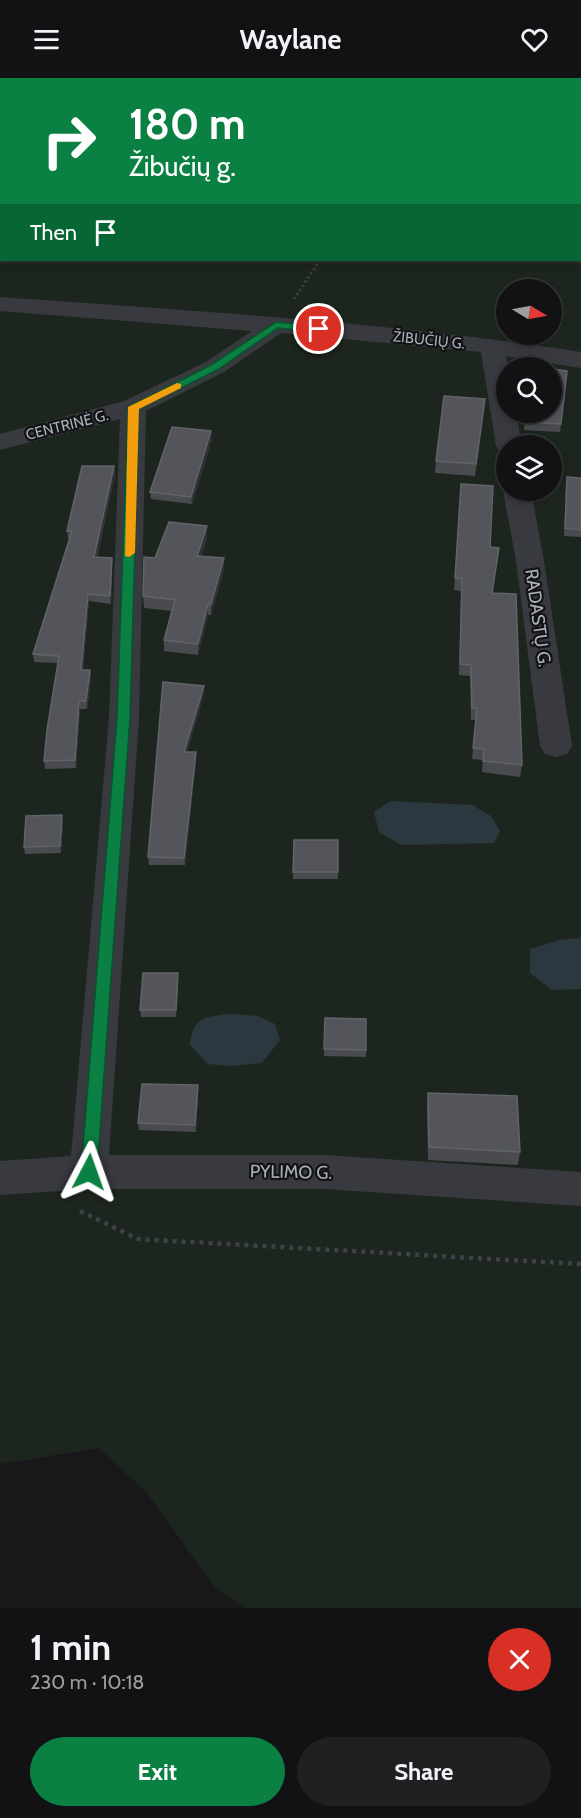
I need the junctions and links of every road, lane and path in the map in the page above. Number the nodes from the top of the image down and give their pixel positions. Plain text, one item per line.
1 (319, 261) edge
2 (0, 304) edge
3 (276, 325) junction
4 (492, 346) junction
5 (581, 360) edge
6 (133, 407) junction
7 (507, 435) edge
8 (0, 442) edge
9 (519, 501) edge
10 (556, 747) dead end
11 (89, 1172) junction
12 (0, 1178) edge
13 (581, 1189) edge
14 (73, 1208) dead end
15 (581, 1264) edge

1 - 3 path
2 - 3 street, ŽIBUČIŲ G.
3 - 4 street, ŽIBUČIŲ G.
3 - 6 street
4 - 5 street, ŽIBUČIŲ G.
4 - 7 street
6 - 8 street, CENTRINĖ G.
6 - 11 street
9 - 10 street, RADASTŲ G.
11 - 12 street, PYLIMO G.
11 - 13 street, PYLIMO G.
14 - 15 path

